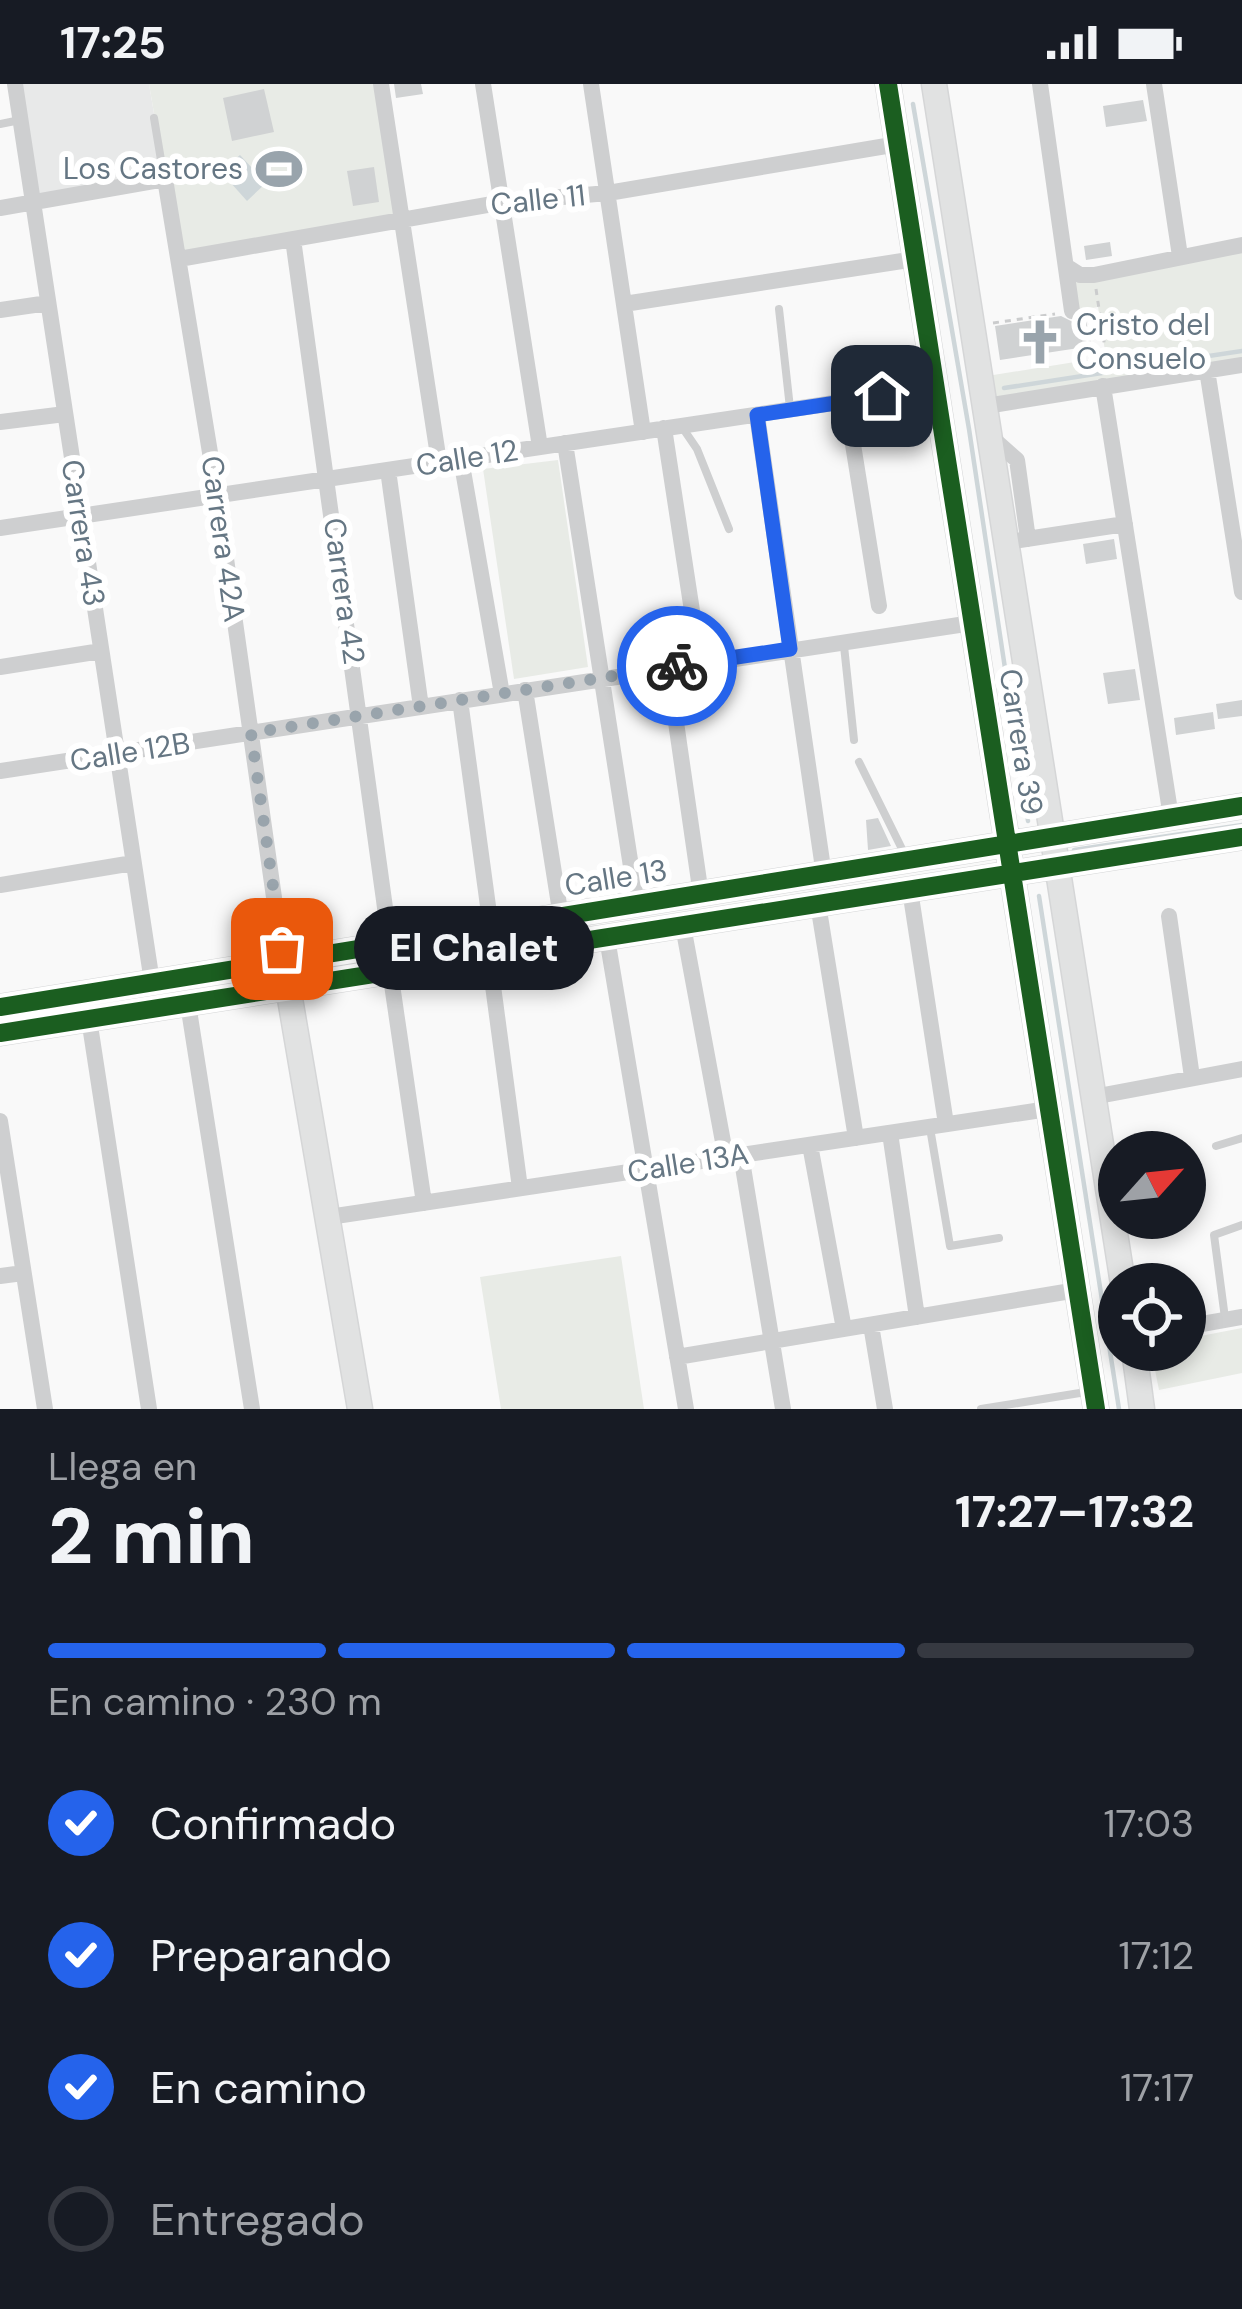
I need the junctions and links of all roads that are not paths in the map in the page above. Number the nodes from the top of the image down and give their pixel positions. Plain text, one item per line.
1 (381, 84) edge
2 (483, 84) edge
3 (591, 84) edge
4 (888, 84) edge
5 (934, 84) edge
6 (1040, 84) edge
7 (1154, 84) edge
8 (10, 90) edge
9 (154, 118) dead end
10 (20, 121) junction
11 (0, 124) edge
12 (898, 144) junction
13 (165, 179) junction
14 (608, 193) junction
15 (33, 202) junction
16 (504, 202) junction
17 (0, 208) edge
18 (403, 220) junction
19 (293, 239) junction
20 (1242, 245) edge
21 (1180, 256) junction
22 (179, 259) junction
23 (915, 259) junction
24 (1069, 268) junction
25 (48, 303) junction
26 (624, 304) junction
27 (779, 309) dead end
28 (0, 310) edge
29 (1072, 311) road end
30 (1242, 365) edge
31 (1207, 370) junction
32 (1103, 386) junction
33 (934, 388) junction
34 (846, 401) junction
35 (986, 406) junction
36 (790, 410) junction
37 (65, 414) junction
38 (757, 415) junction
39 (0, 422) edge
40 (673, 427) junction
41 (643, 432) junction
42 (565, 443) junction
43 (540, 447) junction
44 (461, 459) junction
45 (439, 462) junction
46 (388, 470) junction
47 (329, 479) junction
48 (217, 496) junction
49 (80, 516) junction
50 (1125, 524) junction
51 (0, 528) edge
52 (729, 529) dead end
53 (1018, 540) junction
54 (1242, 592) edge
55 (879, 606) dead end
56 (972, 623) junction
57 (844, 641) junction
58 (790, 649) junction
59 (101, 651) junction
60 (700, 662) junction
61 (0, 667) edge
62 (668, 668) junction
63 (602, 678) junction
64 (525, 691) junction
65 (502, 694) junction
66 (460, 700) junction
67 (421, 706) junction
68 (361, 716) junction
69 (251, 733) junction
70 (854, 740) dead end
71 (117, 754) junction
72 (859, 762) dead end
73 (0, 772) edge
74 (1046, 795) junction
75 (1242, 806) edge
76 (1171, 817) junction
77 (1090, 829) junction
78 (1242, 837) edge
79 (1047, 838) junction
80 (1011, 845) junction
81 (1096, 859) junction
82 (908, 862) junction
83 (134, 863) junction
84 (1033, 870) junction
85 (824, 875) junction
86 (0, 885) edge
87 (910, 890) junction
88 (701, 895) junction
89 (818, 904) junction
90 (637, 905) junction
91 (1063, 908) junction
92 (1169, 916) dead end
93 (561, 917) junction
94 (683, 926) junction
95 (491, 928) junction
96 (607, 938) junction
97 (390, 944) junction
98 (489, 956) junction
99 (390, 971) junction
100 (286, 974) junction
101 (152, 982) junction
102 (188, 1004) junction
103 (0, 1007) edge
104 (89, 1019) junction
105 (0, 1033) edge
106 (1242, 1069) edge
107 (1192, 1077) junction
108 (1093, 1097) junction
109 (1048, 1109) junction
110 (0, 1121) edge
111 (938, 1126) junction
112 (890, 1133) junction
113 (856, 1138) junction
114 (1242, 1138) edge
115 (810, 1145) junction
116 (1216, 1146) dead end
117 (734, 1156) junction
118 (646, 1169) junction
119 (520, 1188) junction
120 (424, 1203) junction
121 (329, 1217) junction
122 (1242, 1225) edge
123 (999, 1238) dead end
124 (1120, 1263) edge
125 (23, 1273) junction
126 (0, 1276) edge
127 (1077, 1290) junction
128 (917, 1317) junction
129 (1234, 1319) edge
130 (871, 1325) junction
131 (844, 1329) junction
132 (772, 1341) junction
133 (677, 1357) junction
134 (1137, 1371) edge
135 (1095, 1400) edge
136 (45, 1409) edge
137 (149, 1409) edge
138 (252, 1409) edge
139 (360, 1409) edge
140 (686, 1409) edge
141 (783, 1409) edge
142 (885, 1409) edge
143 (981, 1409) edge
144 (1142, 1409) edge

1 - 18 street
2 - 16 street
3 - 14 street
4 - 12 main road, Carrera 39
5 - 35 main road, Carrera 39
6 - 24 street
7 - 21 street
8 - 10 street, Carrera 43
9 - 13 lane, Carrera 42A
10 - 11 lane
10 - 15 street, Carrera 43
12 - 14 street, Calle 11
12 - 23 main road, Carrera 39
13 - 15 street
13 - 22 street, Carrera 42A
14 - 16 street, Calle 11
14 - 26 street
15 - 17 street
15 - 25 street, Carrera 43
16 - 18 street, Calle 11
16 - 43 street
18 - 19 street, Calle 11
18 - 45 street
19 - 22 street, Calle 11
19 - 47 street, Carrera 42
20 - 21 street
21 - 24 street
22 - 48 street, Carrera 42A
23 - 26 street
23 - 33 main road, Carrera 39
24 - 29 street
25 - 28 street
25 - 37 street, Carrera 43
26 - 41 street
27 - 36 lane
30 - 31 street
31 - 32 street
31 - 54 street
32 - 35 street
32 - 50 street
33 - 34 street, Calle 12
33 - 56 main road, Carrera 39
34 - 36 street, Calle 12
34 - 55 street
35 - 53 main road, Carrera 39
36 - 38 street, Calle 12
37 - 39 street
37 - 49 street, Carrera 43
38 - 40 street, Calle 12
38 - 58 street
40 - 41 street, Calle 12
40 - 52 lane
40 - 60 street
41 - 42 street, Calle 12
42 - 43 street, Calle 12
42 - 63 street
43 - 44 street, Calle 12
44 - 45 street, Calle 12
44 - 65 street
45 - 46 street, Calle 12
46 - 47 street, Calle 12
46 - 67 street
47 - 48 street, Calle 12
47 - 68 street, Carrera 42
48 - 49 street, Calle 12
48 - 69 street, Carrera 42A
49 - 51 street, Calle 12
49 - 59 street, Carrera 43
50 - 53 street
50 - 76 street
53 - 74 main road, Carrera 39
56 - 57 street, Calle 12B
56 - 80 main road, Carrera 39
57 - 58 street, Calle 12B
57 - 70 lane
58 - 60 street, Calle 12B
58 - 85 street
59 - 61 street
59 - 71 street, Carrera 43
60 - 62 street, Calle 12B
62 - 63 street, Calle 12B
62 - 88 street
63 - 64 street, Calle 12B
63 - 90 street
64 - 65 street, Calle 12B
64 - 93 street
65 - 66 street, Calle 12B
66 - 67 street, Calle 12B
66 - 95 street
67 - 68 street, Calle 12B
68 - 69 street, Calle 12B
68 - 97 street, Carrera 42
69 - 71 street, Calle 12B
69 - 100 street, Carrera 42A
71 - 73 street, Calle 12B
71 - 83 street, Carrera 43
72 - 82 lane
74 - 77 main road
74 - 79 main road, Carrera 39
75 - 76 main road, Calle 13
76 - 77 main road, Calle 13
77 - 79 main road, Calle 13
78 - 81 main road, Calle 13
79 - 80 main road, Calle 13
79 - 84 main road, Carrera 39
80 - 82 main road, Calle 13
80 - 84 main road, Carrera 39
81 - 84 main road, Calle 13
81 - 91 main road
82 - 85 main road, Calle 13
83 - 86 street
83 - 101 street, Carrera 43
84 - 87 main road, Calle 13
84 - 91 main road, Carrera 39
84 - 109 main road, Carrera 39
85 - 88 main road, Calle 13
87 - 89 main road, Calle 13
87 - 111 street
88 - 90 main road, Calle 13
89 - 94 main road, Calle 13
89 - 113 street
90 - 93 main road, Calle 13
91 - 108 main road, Carrera 39
92 - 107 street
93 - 95 main road, Calle 13
94 - 96 main road, Calle 13
94 - 117 street
95 - 97 main road, Calle 13
96 - 98 main road, Calle 13
96 - 118 street
97 - 100 main road, Calle 13
98 - 99 main road, Calle 13
98 - 119 street
99 - 100 main road, Calle 13
99 - 120 street
100 - 101 main road, Calle 13
100 - 102 main road, Calle 13
100 - 121 main road, Carrera 42A
101 - 103 main road, Calle 13
102 - 104 main road, Calle 13
102 - 138 street
104 - 105 main road, Calle 13
104 - 137 street
106 - 107 street
107 - 108 street
108 - 124 main road, Carrera 39
109 - 111 street, Calle 13A
109 - 127 main road, Carrera 39
110 - 125 street
111 - 112 street, Calle 13A
111 - 123 lane
112 - 113 street, Calle 13A
112 - 128 street
113 - 115 street, Calle 13A
114 - 116 lane
115 - 117 street, Calle 13A
115 - 131 street
117 - 118 street, Calle 13A
117 - 132 street
118 - 119 street, Calle 13A
118 - 133 street
119 - 120 street, Calle 13A
120 - 121 street, Calle 13A
121 - 139 main road, Carrera 42A
122 - 129 lane
125 - 126 street
125 - 136 street
127 - 128 street
127 - 135 main road, Carrera 39
128 - 130 street
130 - 131 street
130 - 142 street
131 - 132 street
132 - 133 street
132 - 141 street
133 - 140 street
134 - 144 main road
135 - 143 lane

